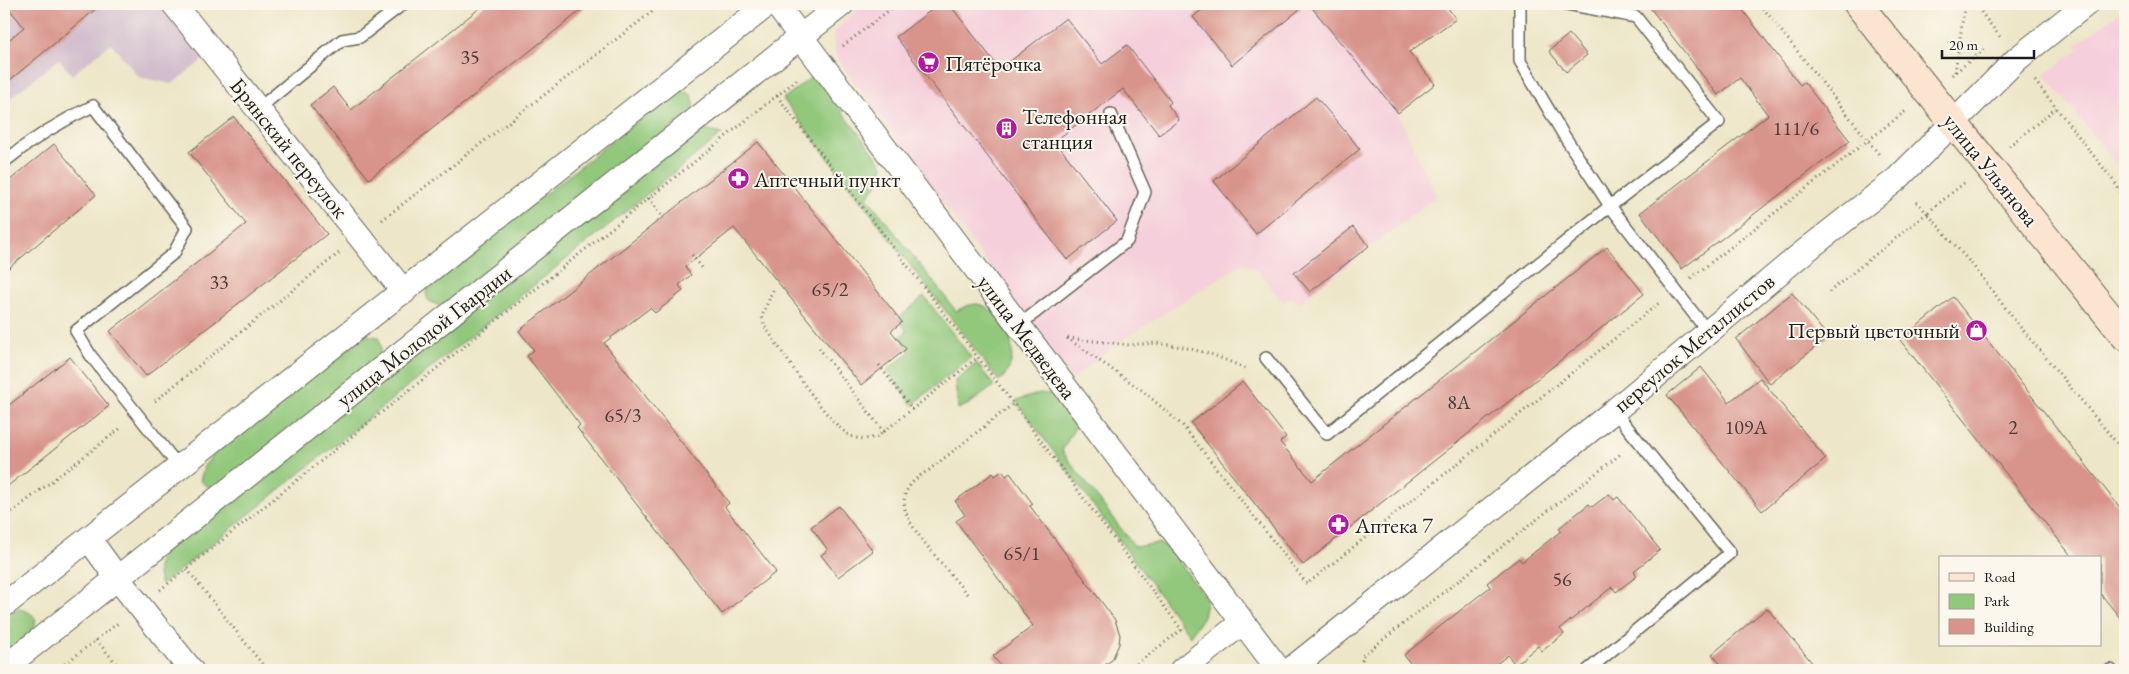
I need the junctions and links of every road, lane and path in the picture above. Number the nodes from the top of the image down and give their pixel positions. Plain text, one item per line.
1 (174, 4) edge
2 (403, 4) edge
3 (662, 4) edge
4 (768, 4) edge
5 (776, 4) edge
6 (842, 4) edge
7 (897, 4) edge
8 (1520, 4) edge
9 (1567, 4) edge
10 (1760, 4) edge
11 (1858, 4) edge
12 (1965, 4) edge
13 (1975, 4) edge
14 (2086, 4) edge
15 (2007, 31) dead end
16 (802, 36) junction
17 (2000, 36) junction
18 (2017, 58) junction
19 (821, 61) junction
20 (1955, 73) junction
21 (1928, 94) junction
22 (777, 96) junction
23 (258, 109) junction
24 (1110, 114) dead end
25 (1952, 122) junction
26 (1868, 140) junction
27 (4, 162) edge
28 (1897, 179) junction
29 (649, 198) junction
30 (2125, 201) edge
31 (1610, 206) junction
32 (1927, 213) junction
33 (663, 218) dead end
34 (360, 237) junction
35 (692, 254) dead end
36 (704, 270) dead end
37 (773, 290) dead end
38 (1675, 290) junction
39 (404, 292) junction
40 (1829, 292) dead end
41 (1026, 320) junction
42 (1708, 332) junction
43 (2125, 336) edge
44 (1067, 338) junction
45 (819, 348) dead end
46 (977, 358) junction
47 (1266, 358) dead end
48 (879, 365) dead end
49 (1245, 368) dead end
50 (1013, 404) junction
51 (912, 409) junction
52 (1614, 410) junction
53 (138, 414) junction
54 (884, 432) junction
55 (1638, 440) junction
56 (2125, 453) edge
57 (180, 468) junction
58 (4, 518) edge
59 (89, 539) junction
60 (186, 569) junction
61 (118, 579) junction
62 (967, 594) dead end
63 (4, 605) edge
64 (139, 606) junction
65 (1243, 622) junction
66 (1181, 630) junction
67 (96, 640) junction
68 (1201, 656) junction
69 (4, 668) edge
70 (57, 670) edge
71 (122, 670) edge
72 (191, 670) edge
73 (268, 670) edge
74 (1129, 670) edge
75 (1182, 670) edge
76 (1279, 670) edge
77 (1290, 670) edge
78 (1363, 670) edge
79 (1588, 670) edge

1 - 23 street, Брянский переулок
2 - 23 lane
3 - 34 path
4 - 39 street, улица Молодой Гвардии
5 - 16 street, улица Медведева
6 - 16 street, улица Молодой Гвардии
7 - 19 path
8 - 31 lane
9 - 31 lane
10 - 26 path
11 - 21 main road, улица Ульянова
12 - 20 path
13 - 17 path
14 - 18 street, переулок Металлистов
15 - 17 path
16 - 19 street, улица Медведева
16 - 61 street, улица Молодой Гвардии
17 - 18 path
17 - 20 path
18 - 25 street, переулок Металлистов
18 - 30 path
19 - 22 path
19 - 41 street, улица Медведева
20 - 21 path
21 - 25 main road, улица Ульянова
21 - 26 path
22 - 29 path
22 - 46 path
23 - 34 street, Брянский переулок
24 - 41 lane
25 - 28 street, переулок Металлистов
25 - 43 main road, улица Ульянова
26 - 28 path
26 - 38 path
27 - 53 lane
28 - 32 path
28 - 42 street, переулок Металлистов
29 - 33 path
29 - 60 path
31 - 38 lane
31 - 47 lane
32 - 40 path
32 - 56 path
34 - 39 street, Брянский переулок
34 - 53 path
35 - 36 path
37 - 54 path
38 - 42 lane
38 - 44 path
39 - 57 street, улица Молодой Гвардии
41 - 44 path
41 - 65 street, улица Медведева
42 - 52 street, переулок Металлистов
44 - 49 path
45 - 54 path
46 - 50 path
46 - 51 path
48 - 51 path
50 - 62 path
50 - 66 path
51 - 54 path
52 - 55 lane
52 - 77 street, переулок Металлистов
53 - 57 lane
53 - 58 path
55 - 78 path
55 - 79 lane
57 - 59 street, улица Молодой Гвардии
59 - 61 street
59 - 63 street, улица Молодой Гвардии
60 - 64 path
60 - 73 path
61 - 64 street
61 - 69 street, улица Молодой Гвардии
64 - 67 path
64 - 72 street
65 - 68 street
65 - 76 street, улица Медведева
66 - 68 path
66 - 74 path
67 - 70 path
67 - 71 path
68 - 75 street

